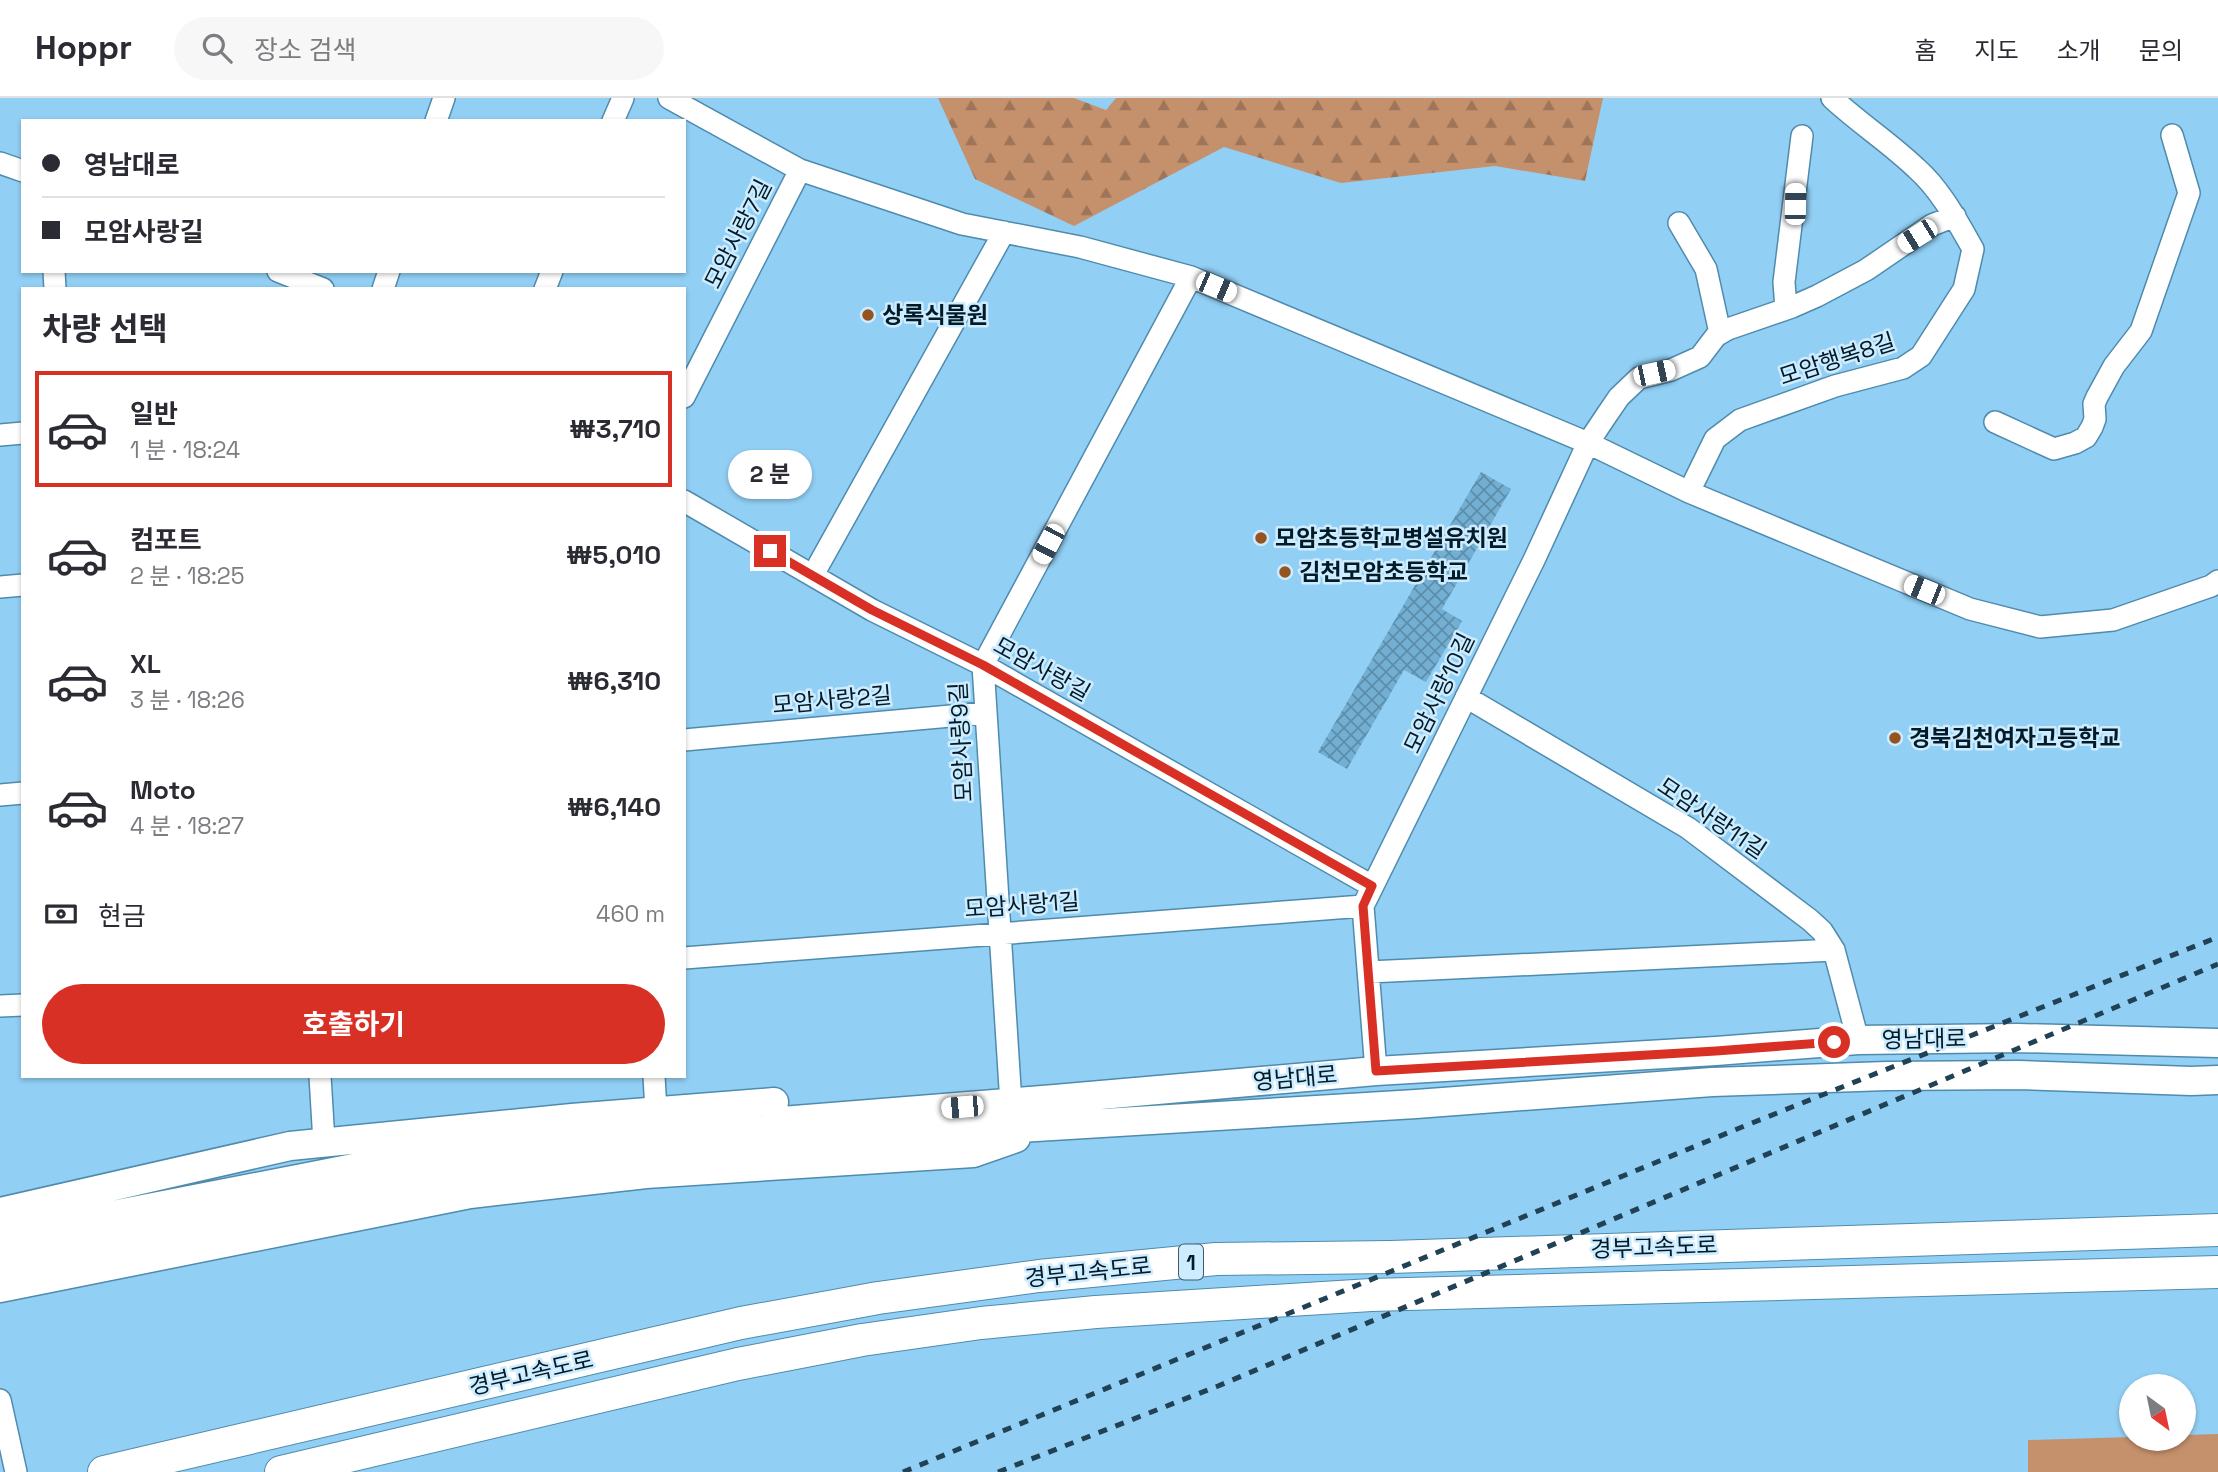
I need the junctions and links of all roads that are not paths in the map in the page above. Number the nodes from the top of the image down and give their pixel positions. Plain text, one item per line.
1 (444, 98) edge
2 (623, 98) edge
3 (669, 98) edge
4 (1832, 98) edge
5 (437, 119) edge
6 (614, 119) edge
7 (2172, 135) dead end
8 (1802, 136) dead end
9 (0, 163) edge
10 (800, 170) junction
11 (21, 171) edge
12 (1955, 216) junction
13 (1679, 223) dead end
14 (1004, 232) junction
15 (283, 273) edge
16 (1191, 277) junction
17 (318, 287) edge
18 (1786, 309) junction
19 (1720, 333) junction
20 (686, 393) edge
21 (1995, 422) dead end
22 (21, 433) edge
23 (0, 435) edge
24 (1588, 443) junction
25 (1689, 492) junction
26 (686, 502) edge
27 (813, 575) junction
28 (2218, 581) edge
29 (21, 585) edge
30 (0, 587) edge
31 (983, 665) junction
32 (1466, 697) junction
33 (984, 713) junction
34 (686, 740) edge
35 (21, 793) edge
36 (0, 795) edge
37 (1372, 886) junction
38 (1363, 906) junction
39 (1000, 933) junction
40 (1834, 950) junction
41 (686, 958) edge
42 (1369, 972) junction
43 (21, 1005) edge
44 (0, 1006) edge
45 (1858, 1040) junction
46 (2218, 1043) edge
47 (1376, 1071) junction
48 (320, 1078) edge
49 (654, 1078) edge
50 (2218, 1080) edge
51 (1010, 1088) junction
52 (656, 1111) junction
53 (1052, 1113) junction
54 (836, 1128) junction
55 (324, 1142) junction
56 (0, 1212) edge
57 (2218, 1230) edge
58 (0, 1237) edge
59 (0, 1262) edge
60 (2218, 1272) edge
61 (0, 1288) edge
62 (0, 1400) edge
63 (16, 1472) edge
64 (104, 1472) edge
65 (281, 1472) edge

1 - 5 street
2 - 6 street
3 - 10 street
4 - 12 street, 모암행복8길
7 - 21 street
8 - 18 street
9 - 11 street
10 - 14 street
10 - 20 street, 모암사랑7길
12 - 18 street
12 - 25 street, 모암행복8길
13 - 19 street
14 - 16 street
14 - 27 street
15 - 17 street
16 - 24 street
16 - 31 street, 모암사랑9길
18 - 19 street
19 - 24 street, 모암사랑10길
22 - 23 street
24 - 25 street
24 - 32 street, 모암사랑10길
25 - 28 street
26 - 27 street, 모암사랑길
27 - 31 street, 모암사랑길
29 - 30 street
31 - 33 street, 모암사랑9길
31 - 37 street, 모암사랑길
32 - 37 street, 모암사랑10길
32 - 40 street, 모암사랑11길
33 - 34 street, 모암사랑2길
33 - 39 street, 모암사랑9길
35 - 36 street
37 - 38 street, 모암사랑10길
38 - 39 street, 모암사랑1길
38 - 42 street, 모암사랑10길
39 - 41 street, 모암사랑1길
39 - 51 street, 모암사랑9길
40 - 42 street
40 - 45 street, 모암사랑11길
42 - 47 street, 모암사랑10길
43 - 44 street
45 - 46 main road, 영남대로
45 - 47 main road, 영남대로
47 - 53 main road, 영남대로
48 - 55 street
49 - 52 street
50 - 53 main road, 영남대로
51 - 52 main road
51 - 53 main road
52 - 55 main road
53 - 54 main road, 영남대로
53 - 61 main road
54 - 58 main road
54 - 59 main road
55 - 56 main road
57 - 64 highway, 경부고속도로 / 1
60 - 65 highway, 경부고속도로 / 1
62 - 63 street

